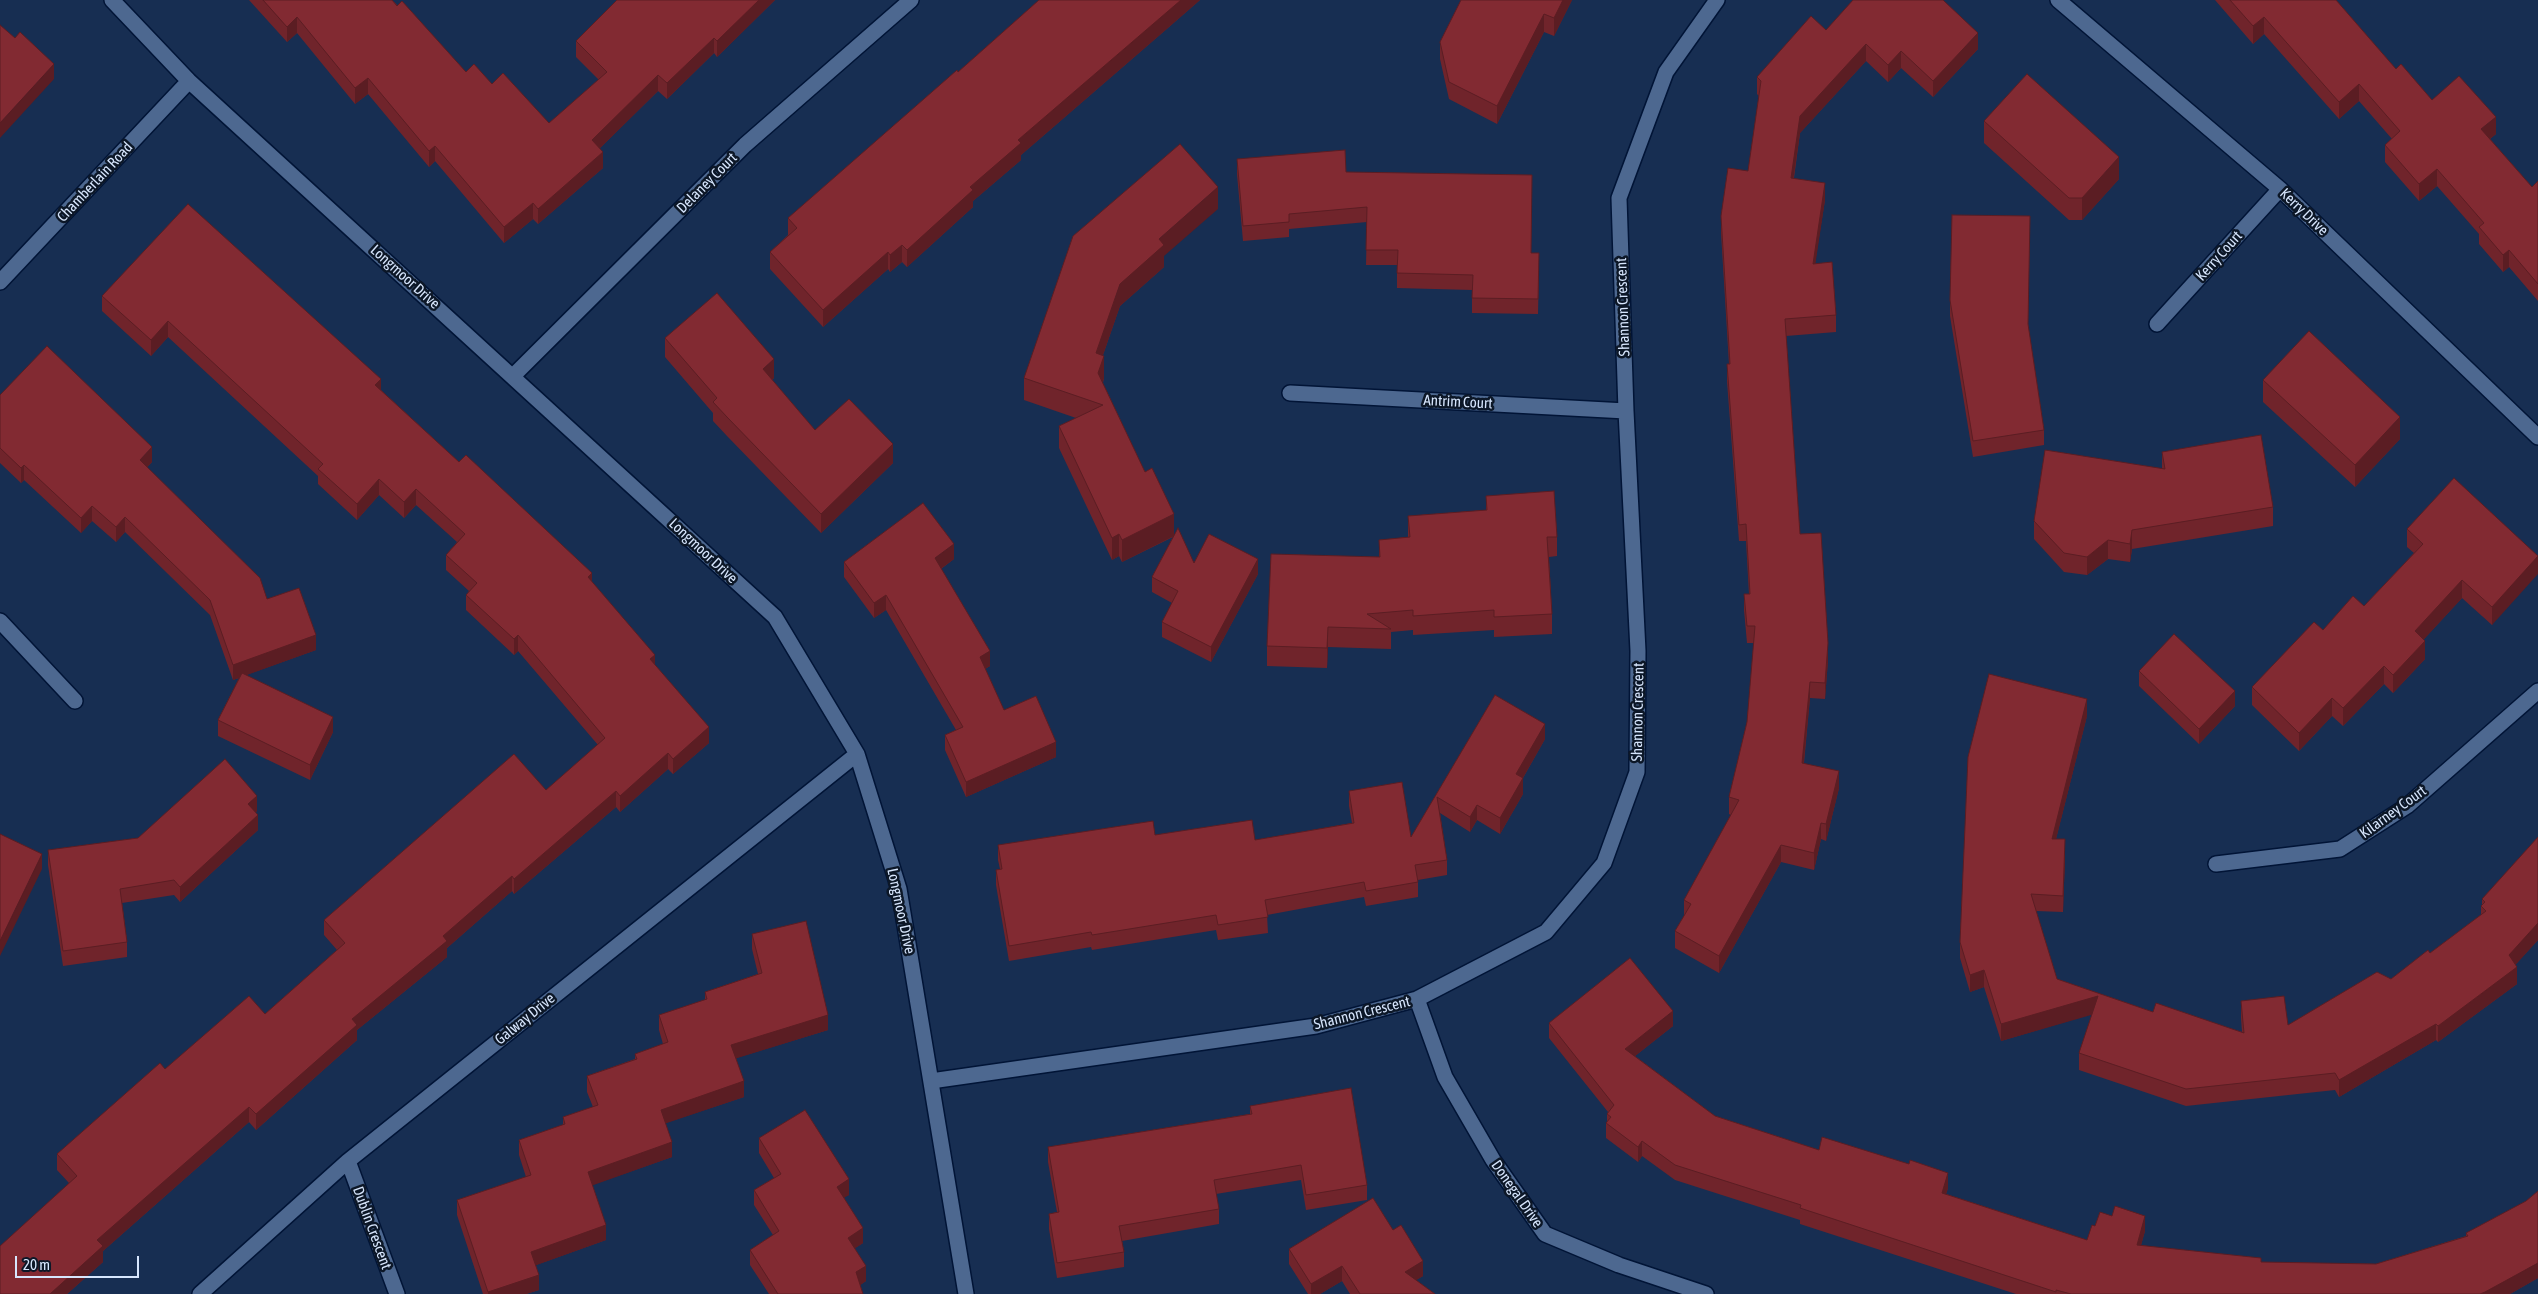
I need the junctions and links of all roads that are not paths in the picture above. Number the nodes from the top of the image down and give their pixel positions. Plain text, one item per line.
1 (112, 0) edge
2 (912, 0) edge
3 (1717, 0) edge
4 (2058, 0) edge
5 (189, 81) junction
6 (2280, 189) junction
7 (0, 282) edge
8 (2157, 324) dead end
9 (513, 376) junction
10 (1290, 393) dead end
11 (1626, 411) junction
12 (2538, 437) edge
13 (0, 621) edge
14 (2538, 691) edge
15 (75, 701) dead end
16 (858, 754) junction
17 (2216, 864) dead end
18 (1417, 999) junction
19 (931, 1082) junction
20 (348, 1161) junction
21 (200, 1294) edge
22 (397, 1294) edge
23 (966, 1294) edge
24 (1706, 1294) edge

1 - 5 street, Longmoor Drive
2 - 9 street, Delaney Court
3 - 11 street, Shannon Crescent
4 - 6 street, Kerry Drive
5 - 7 street, Chamberlain Road
5 - 9 street, Longmoor Drive
6 - 8 street, Kerry Court
6 - 12 street, Kerry Drive
9 - 16 street, Longmoor Drive
10 - 11 street, Antrim Court
11 - 18 street, Shannon Crescent
13 - 15 street
14 - 17 street, Kilarney Court
16 - 19 street, Longmoor Drive
16 - 20 street, Galway Drive
18 - 19 street, Shannon Crescent
18 - 24 street, Donegal Drive
19 - 23 street, Longmoor Drive
20 - 21 street, Galway Drive
20 - 22 street, Dublin Crescent

